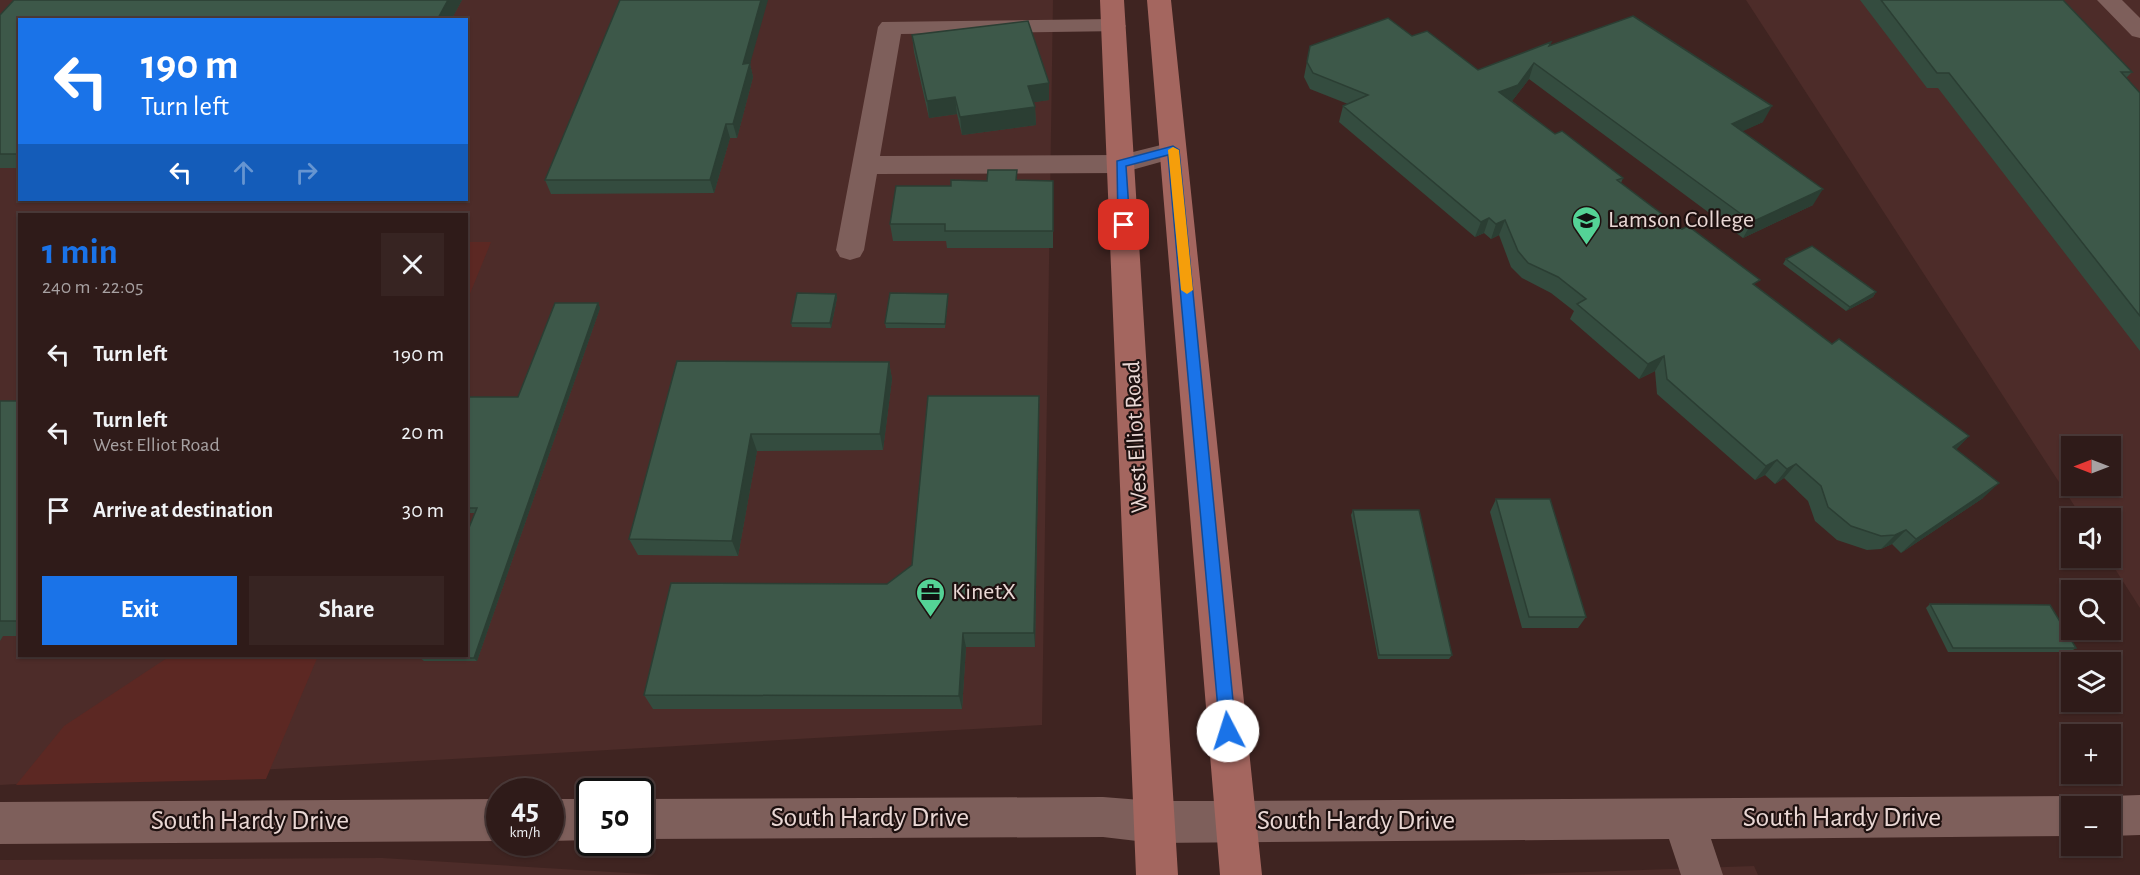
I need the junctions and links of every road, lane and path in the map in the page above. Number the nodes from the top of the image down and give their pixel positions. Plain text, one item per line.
1 (1159, 0) edge
2 (2109, 0) edge
3 (1113, 13) edge
4 (2140, 31) edge
5 (1173, 150) junction
6 (1121, 164) junction
7 (866, 165) junction
8 (850, 250) dead end
9 (2140, 815) edge
10 (2061, 816) edge
11 (2121, 816) edge
12 (654, 819) edge
13 (1683, 819) junction
14 (486, 820) edge
15 (1154, 822) junction
16 (1236, 822) junction
17 (0, 823) edge
18 (1157, 875) edge
19 (1241, 875) edge
20 (1702, 875) edge

1 - 5 main road
2 - 4 street
3 - 6 main road, West Elliot Road
3 - 7 street
5 - 6 street
5 - 16 main road
6 - 7 street
6 - 15 main road, West Elliot Road
7 - 8 street
9 - 11 street
10 - 13 street, South Hardy Drive
12 - 15 street, South Hardy Drive
13 - 16 street, South Hardy Drive
13 - 20 street
14 - 17 street, South Hardy Drive
15 - 16 street, South Hardy Drive
15 - 18 main road, West Elliot Road
16 - 19 main road

